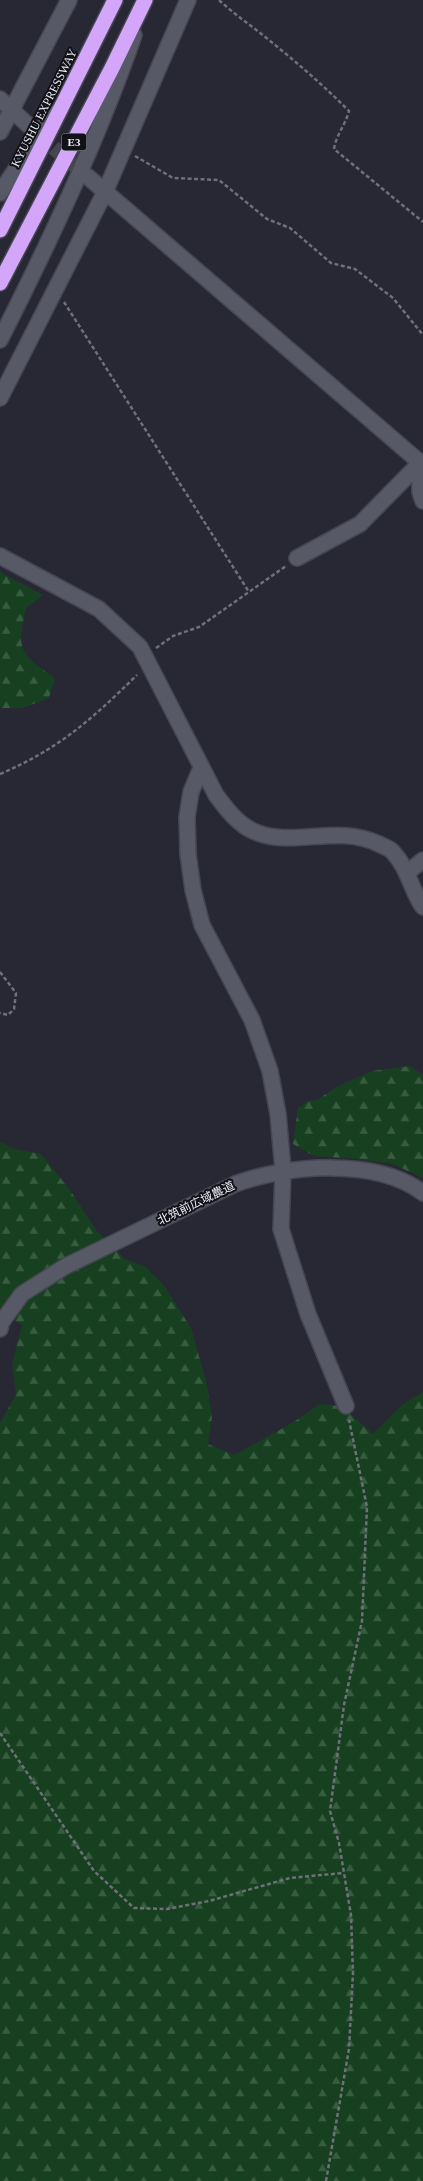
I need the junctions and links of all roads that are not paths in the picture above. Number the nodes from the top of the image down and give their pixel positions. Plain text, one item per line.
1 (69, 0) edge
2 (115, 0) edge
3 (145, 0) edge
4 (188, 0) edge
5 (75, 82) junction
6 (0, 99) edge
7 (12, 110) junction
8 (28, 125) tunnel mouth
9 (0, 132) edge
10 (87, 176) tunnel mouth
11 (106, 192) junction
12 (0, 193) edge
13 (0, 230) edge
14 (0, 283) edge
15 (0, 340) edge
16 (0, 398) edge
17 (422, 464) edge
18 (423, 501) edge
19 (0, 547) edge
20 (0, 556) edge
21 (297, 558) road end
22 (23, 569) junction
23 (202, 768) junction
24 (423, 860) edge
25 (408, 872) junction
26 (423, 907) edge
27 (283, 1170) junction
28 (423, 1193) edge
29 (0, 1329) edge
30 (346, 1406) road end

1 - 7 street
2 - 5 highway, KYUSHU EXPRESSWAY / E3
3 - 14 highway, E3
3 - 15 street
4 - 11 street
5 - 12 street
5 - 13 highway, KYUSHU EXPRESSWAY / E3
6 - 7 street
7 - 8 street
7 - 9 street
10 - 11 street
11 - 16 street
11 - 17 street
17 - 18 street
17 - 21 street
19 - 22 street
20 - 22 street
22 - 23 street
23 - 25 street
23 - 27 street
24 - 25 street
25 - 26 street
27 - 28 street, 北筑前広域農道
27 - 29 street, 北筑前広域農道
27 - 30 street

